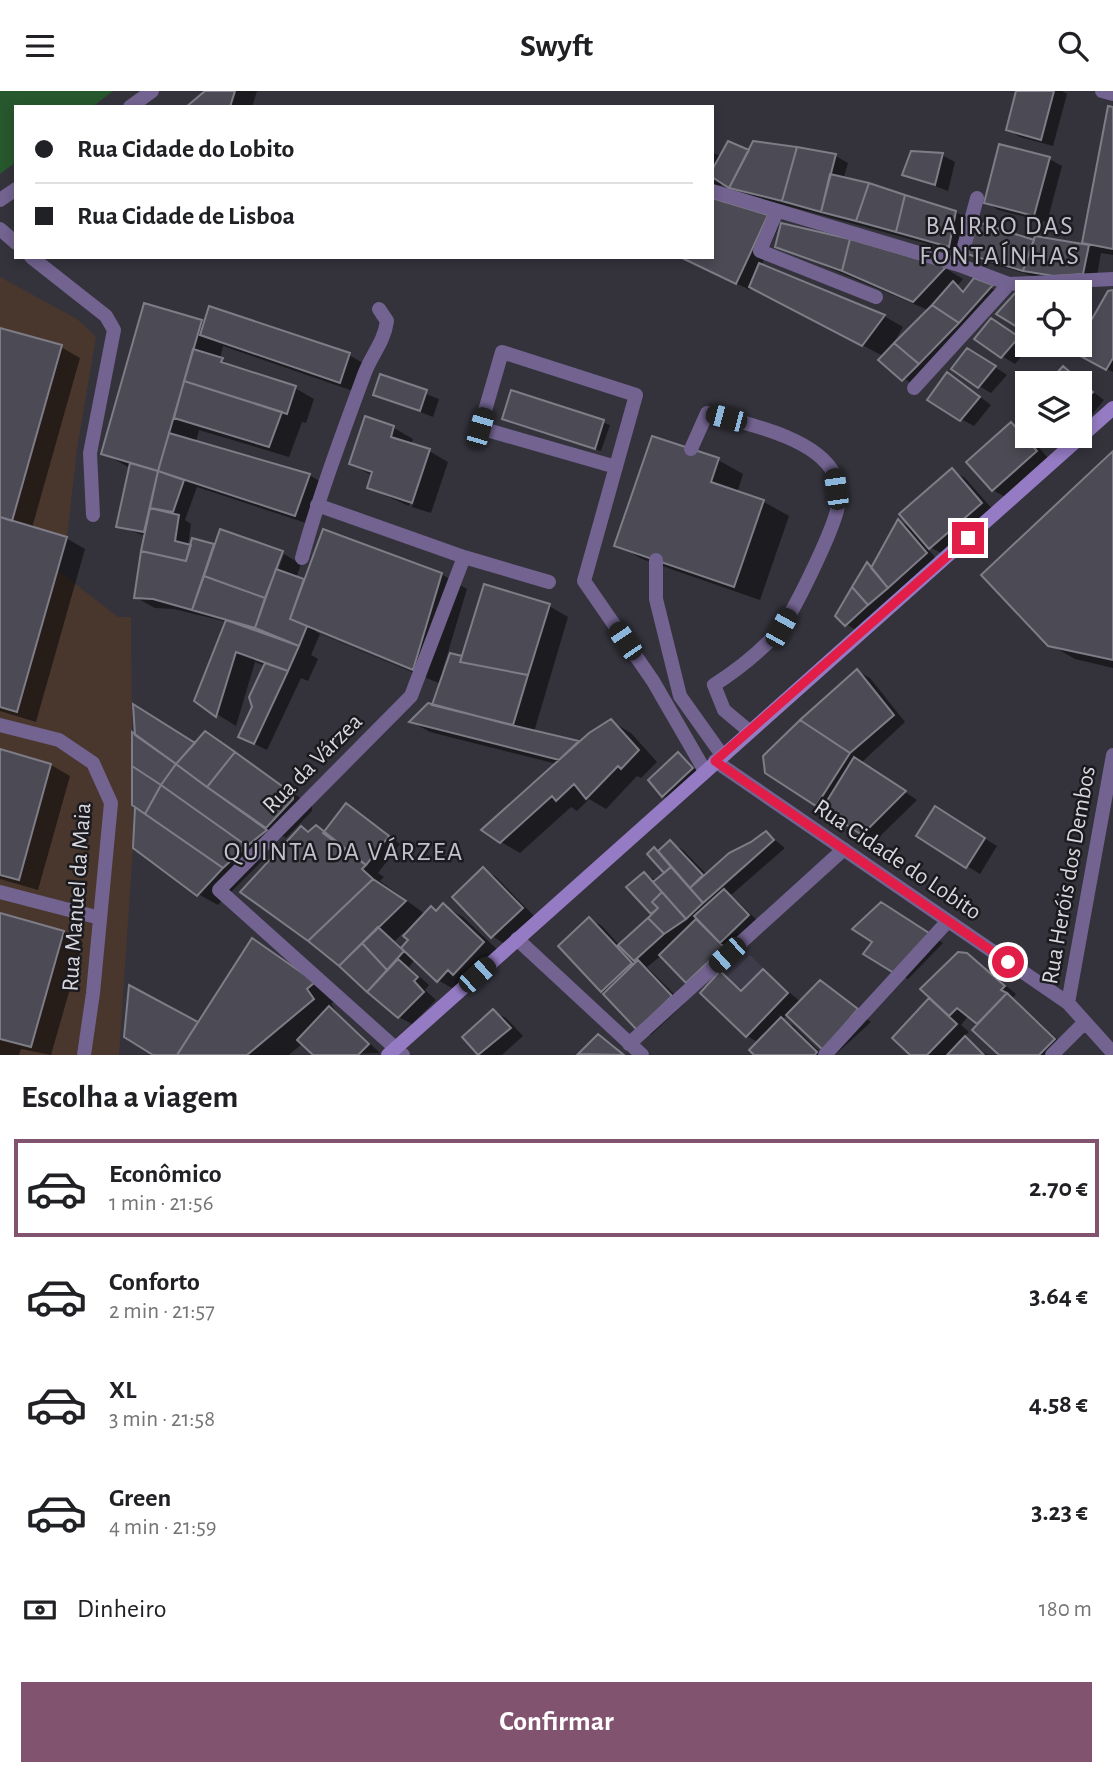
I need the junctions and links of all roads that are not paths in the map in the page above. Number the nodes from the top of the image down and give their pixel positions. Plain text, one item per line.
1 (152, 91) edge
2 (1102, 91) edge
3 (1113, 94) edge
4 (133, 105) edge
5 (714, 192) edge
6 (977, 198) dead end
7 (777, 211) junction
8 (0, 229) edge
9 (14, 241) edge
10 (34, 259) edge
11 (959, 265) junction
12 (1113, 279) edge
13 (1009, 284) junction
14 (876, 297) dead end
15 (379, 309) dead end
16 (914, 388) dead end
17 (1113, 408) edge
18 (691, 449) dead end
19 (615, 467) junction
20 (317, 505) junction
21 (93, 515) dead end
22 (464, 557) junction
23 (302, 558) dead end
24 (656, 560) dead end
25 (549, 582) dead end
26 (0, 725) edge
27 (749, 731) junction
28 (1113, 755) edge
29 (714, 762) junction
30 (844, 849) junction
31 (0, 893) edge
32 (100, 918) junction
33 (948, 921) junction
34 (517, 939) junction
35 (1068, 1003) junction
36 (1085, 1022) junction
37 (629, 1044) junction
38 (396, 1053) edge
39 (1113, 1053) edge
40 (84, 1055) edge
41 (642, 1055) edge
42 (825, 1055) edge
43 (1052, 1055) edge

1 - 4 street
2 - 3 street
5 - 7 street
6 - 11 street
7 - 11 street
7 - 14 street
8 - 9 street
10 - 21 street
11 - 13 street
12 - 13 street
13 - 16 street
15 - 20 street
17 - 27 street
18 - 27 street
19 - 19 street
19 - 29 street
20 - 22 street
20 - 23 street
22 - 25 street
22 - 38 street, Rua da Várzea
24 - 29 street
26 - 32 street, Rua Manuel da Maia
27 - 29 street
28 - 35 street, Rua Heróis dos Dembos
29 - 30 street, Rua Cidade do Lobito
29 - 34 street
30 - 33 street, Rua Cidade do Lobito
30 - 37 street
31 - 32 street
32 - 40 street, Rua Manuel da Maia
33 - 35 street, Rua Cidade do Lobito
33 - 42 street
34 - 37 street
34 - 38 street
35 - 36 street, Rua Cidade do Lobito
36 - 39 street, Rua Cidade do Lobito
36 - 43 street
37 - 41 street

